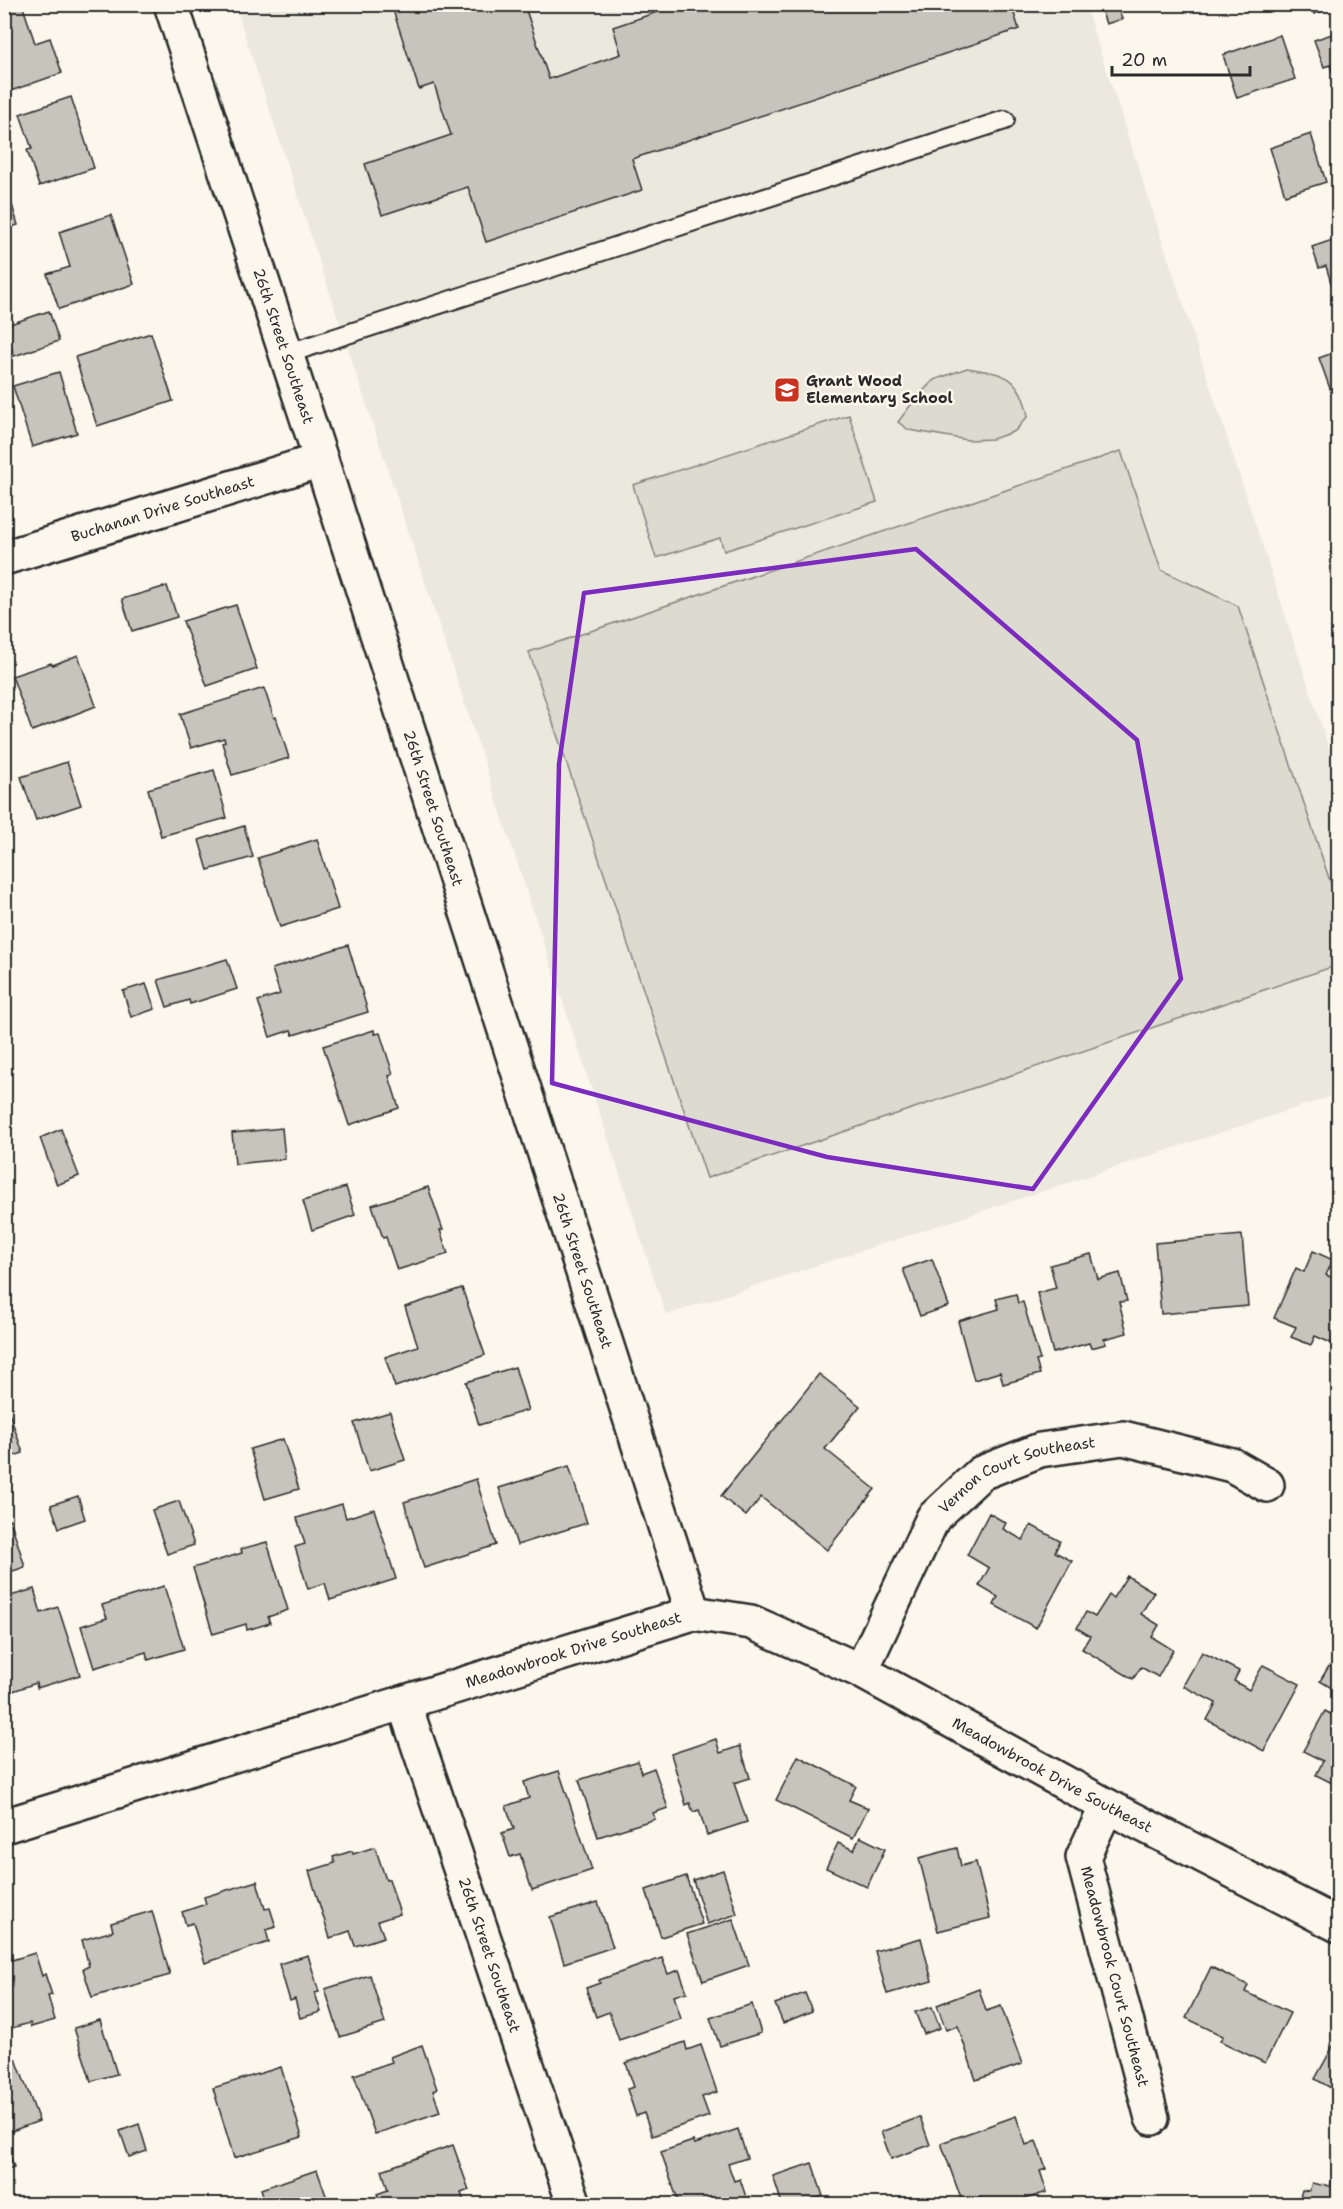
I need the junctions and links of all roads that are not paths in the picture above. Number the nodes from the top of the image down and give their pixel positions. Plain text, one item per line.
1 (171, 4) edge
2 (1005, 120) dead end
3 (286, 354) junction
4 (321, 460) junction
5 (4, 558) edge
6 (1267, 1485) dead end
7 (693, 1613) junction
8 (861, 1671) junction
9 (404, 1703) junction
10 (1107, 1806) junction
11 (4, 1826) edge
12 (1338, 1925) edge
13 (1152, 2118) dead end
14 (574, 2205) edge

1 - 3 street, 26th Street Southeast
2 - 3 lane
3 - 4 street, 26th Street Southeast
4 - 5 street, Buchanan Drive Southeast
4 - 7 street, 26th Street Southeast
6 - 8 street, Vernon Court Southeast
7 - 8 street, Meadowbrook Drive Southeast
7 - 9 street, Meadowbrook Drive Southeast
8 - 10 street, Meadowbrook Drive Southeast
9 - 11 street, Meadowbrook Drive Southeast
9 - 14 street, 26th Street Southeast
10 - 12 street, Meadowbrook Drive Southeast
10 - 13 street, Meadowbrook Court Southeast

